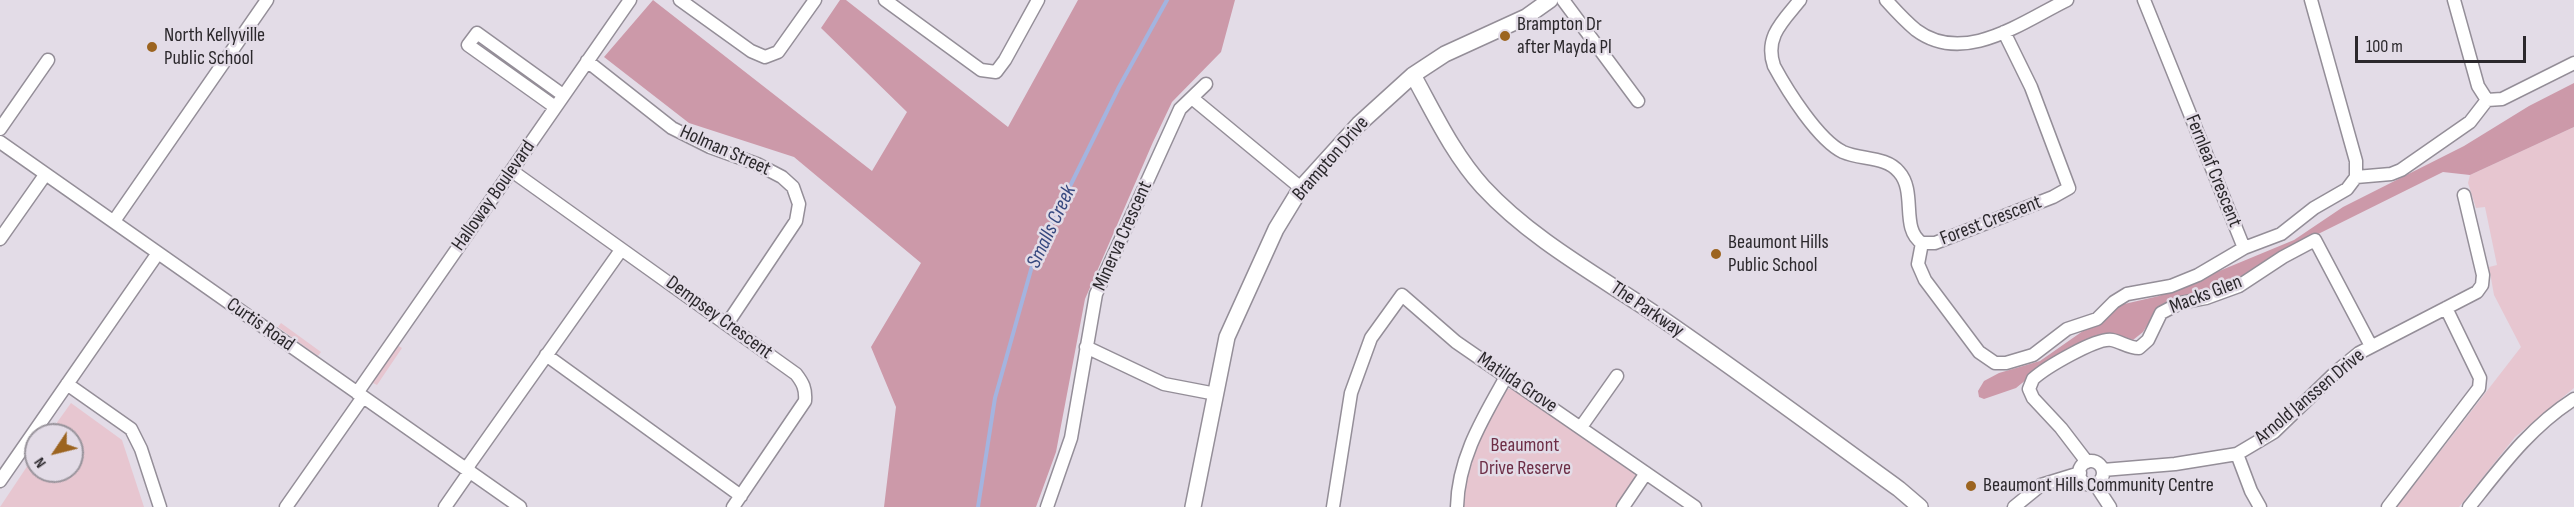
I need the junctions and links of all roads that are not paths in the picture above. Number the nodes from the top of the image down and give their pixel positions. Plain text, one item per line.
1 (267, 0) edge
2 (630, 0) edge
3 (680, 0) edge
4 (815, 0) edge
5 (885, 0) edge
6 (1038, 0) edge
7 (1550, 0) edge
8 (1563, 0) edge
9 (1800, 0) edge
10 (1886, 0) edge
11 (2067, 0) edge
12 (2144, 0) edge
13 (2312, 0) edge
14 (2454, 0) edge
15 (2004, 32) junction
16 (48, 60) dead end
17 (587, 61) junction
18 (2574, 63) edge
19 (1413, 75) junction
20 (1206, 84) dead end
21 (563, 95) junction
22 (1192, 98) junction
23 (2487, 100) junction
24 (1638, 101) dead end
25 (555, 107) junction
26 (0, 129) edge
27 (0, 142) edge
28 (512, 171) junction
29 (45, 175) junction
30 (2355, 177) junction
31 (1300, 188) junction
32 (2463, 195) dead end
33 (114, 221) junction
34 (0, 239) edge
35 (1922, 243) junction
36 (2244, 248) junction
37 (621, 250) junction
38 (158, 253) junction
39 (2446, 309) junction
40 (727, 324) junction
41 (2371, 346) junction
42 (1086, 347) junction
43 (546, 355) junction
44 (1617, 376) dead end
45 (1506, 377) junction
46 (67, 384) junction
47 (1216, 394) junction
48 (360, 395) junction
49 (2574, 399) edge
50 (1581, 427) junction
51 (2237, 454) junction
52 (2087, 462) junction
53 (468, 470) junction
54 (2103, 470) junction
55 (1646, 473) junction
56 (2080, 473) junction
57 (0, 481) edge
58 (2096, 484) junction
59 (741, 496) junction
60 (160, 507) edge
61 (286, 507) edge
62 (445, 507) edge
63 (520, 507) edge
64 (733, 507) edge
65 (1047, 507) edge
66 (1193, 507) edge
67 (1333, 507) edge
68 (1458, 507) edge
69 (1623, 507) edge
70 (1695, 507) edge
71 (1920, 507) edge
72 (2014, 507) edge
73 (2110, 507) edge
74 (2260, 507) edge
75 (2388, 507) edge
76 (2469, 507) edge

1 - 33 street
2 - 17 street, Halloway Boulevard
3 - 4 street
5 - 6 street
7 - 19 street, Brampton Drive
8 - 24 street
9 - 35 street, Forest Crescent
10 - 15 street
11 - 15 street
12 - 36 street, Fernleaf Crescent
13 - 30 street
14 - 23 street
15 - 35 street, Forest Crescent
16 - 26 street
17 - 21 street, Halloway Boulevard
17 - 40 street, Holman Street
18 - 23 street
19 - 31 street, Brampton Drive
19 - 71 street, The Parkway
20 - 22 street, Minerva Crescent
21 - 25 street, Halloway Boulevard
21 - 25 street
22 - 31 street
22 - 42 street, Minerva Crescent
23 - 30 street
25 - 28 street, Halloway Boulevard
27 - 29 street, Curtis Road
28 - 37 street, Dempsey Crescent
28 - 48 street, Halloway Boulevard
29 - 33 street, Curtis Road
29 - 34 street
30 - 36 street, Fernleaf Crescent
31 - 47 street, Brampton Drive
32 - 39 street, Arnold Janssen Drive
33 - 38 street, Curtis Road
35 - 36 street
37 - 40 street, Dempsey Crescent
37 - 43 street
38 - 46 street
38 - 48 street, Curtis Road
39 - 41 street, Arnold Janssen Drive
39 - 75 street
40 - 59 street, Dempsey Crescent
41 - 51 street, Arnold Janssen Drive
41 - 52 street, Macks Glen
42 - 47 street
42 - 65 street, Minerva Crescent
43 - 53 street
43 - 59 street
44 - 50 street
45 - 50 street, Matilda Grove
45 - 67 street, Matilda Grove
45 - 68 street
46 - 57 street
46 - 60 street
47 - 66 street, Brampton Drive
48 - 53 street, Curtis Road
48 - 61 street, Halloway Boulevard
49 - 76 street
50 - 55 street, Matilda Grove
51 - 54 street, Arnold Janssen Drive
51 - 74 street
52 - 54 street
52 - 56 street
53 - 62 street
53 - 63 street, Curtis Road
54 - 58 street
55 - 69 street
55 - 70 street, Matilda Grove
56 - 58 street
56 - 72 street
58 - 73 street
59 - 64 street, Dempsey Crescent

